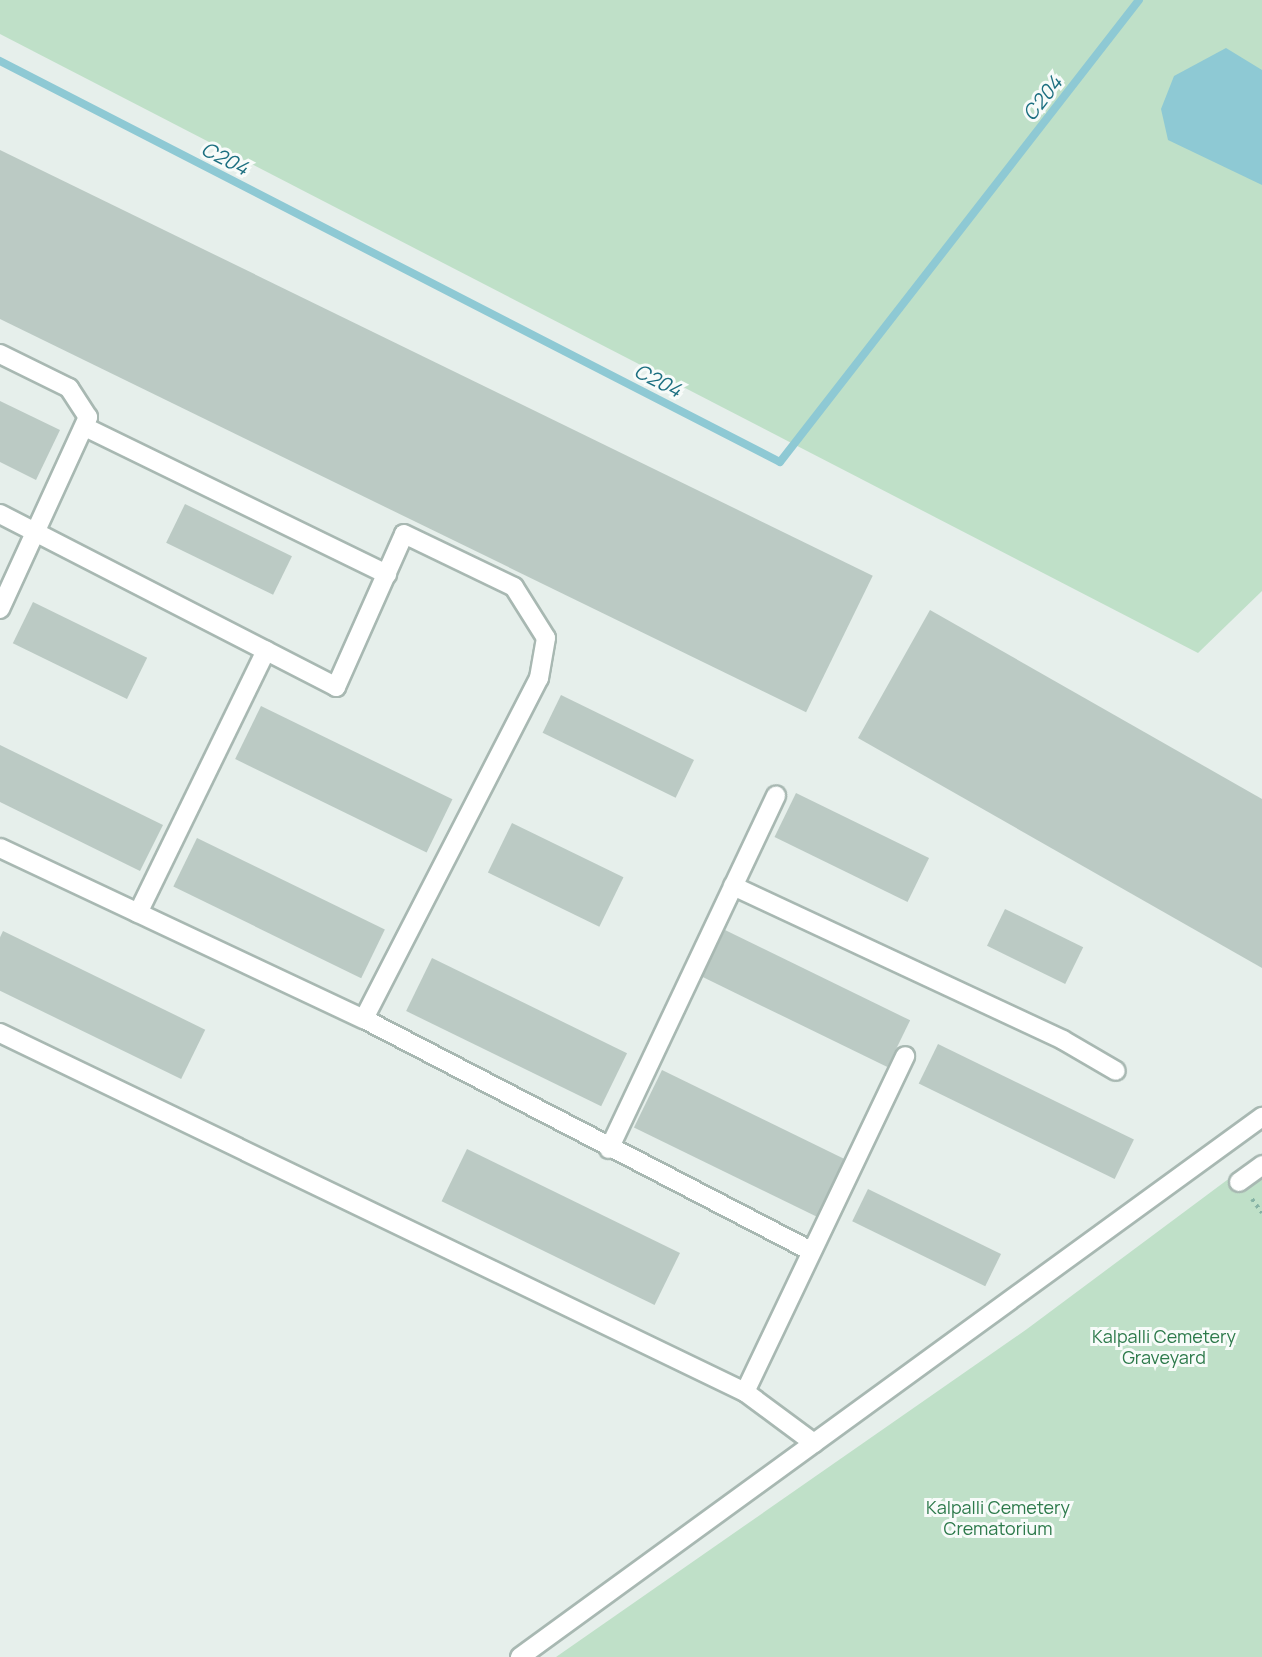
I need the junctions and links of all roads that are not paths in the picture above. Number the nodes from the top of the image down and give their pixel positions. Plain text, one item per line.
1 (0, 354) edge
2 (87, 428) junction
3 (0, 514) edge
4 (38, 532) junction
5 (387, 574) junction
6 (0, 609) edge
7 (266, 651) junction
8 (776, 796) dead end
9 (0, 848) edge
10 (733, 886) junction
11 (138, 913) junction
12 (364, 1019) junction
13 (0, 1033) edge
14 (904, 1056) dead end
15 (1116, 1071) dead end
16 (1262, 1117) edge
17 (609, 1149) junction
18 (1262, 1165) edge
19 (1239, 1182) dead end
20 (811, 1251) junction
21 (744, 1392) junction
22 (814, 1443) junction
23 (520, 1657) edge

1 - 2 lane
2 - 4 lane
2 - 5 lane
3 - 4 lane
4 - 6 lane
4 - 7 lane
5 - 7 lane
5 - 12 lane
7 - 11 lane
8 - 10 lane
9 - 11 lane
10 - 15 lane
10 - 17 lane
11 - 12 lane
12 - 17 lane
13 - 21 lane
14 - 20 lane
16 - 22 lane
17 - 20 lane
18 - 19 lane
20 - 21 lane
21 - 22 lane
22 - 23 lane

